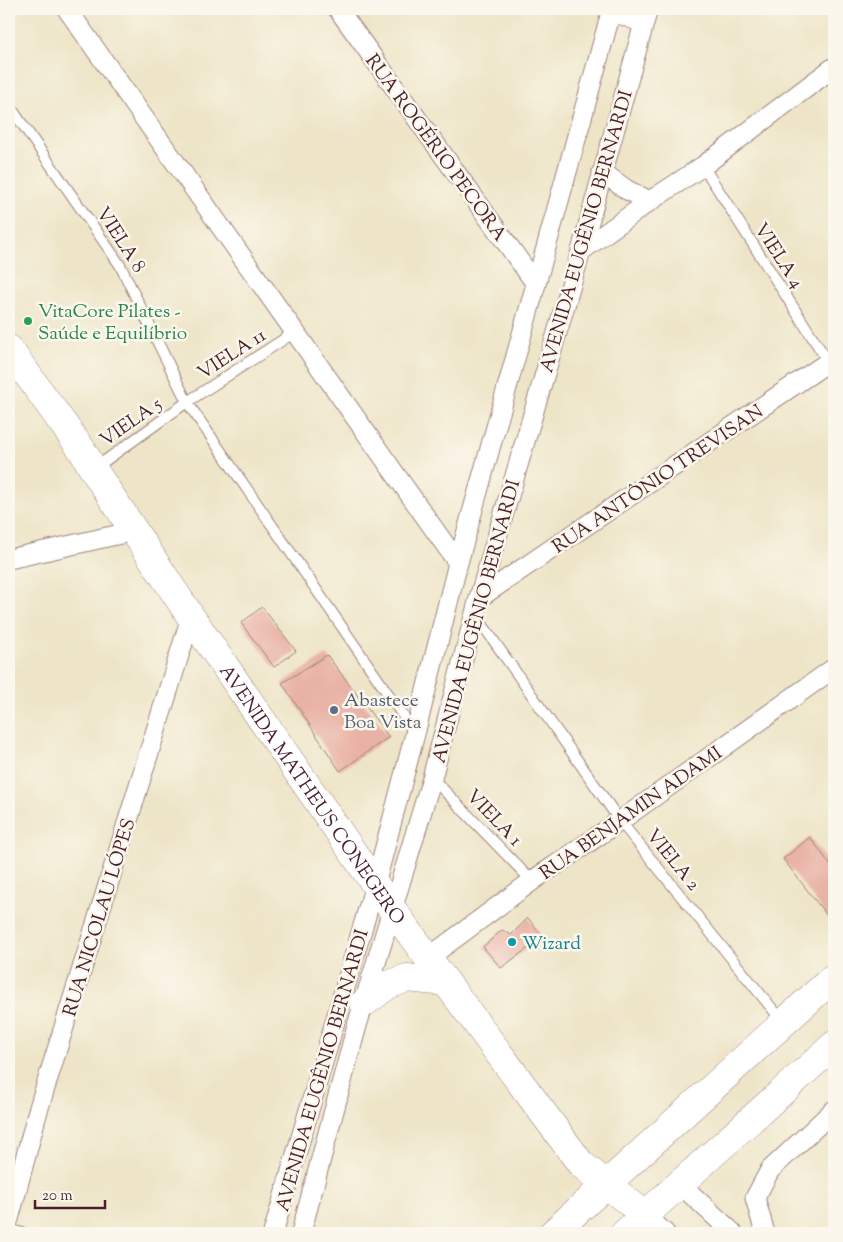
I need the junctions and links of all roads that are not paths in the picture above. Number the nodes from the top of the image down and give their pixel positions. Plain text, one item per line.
1 (338, 9) edge
2 (611, 10) edge
3 (76, 12) edge
4 (645, 16) edge
5 (834, 67) edge
6 (9, 105) edge
7 (703, 166) junction
8 (602, 172) junction
9 (650, 201) junction
10 (581, 251) junction
11 (536, 284) junction
12 (295, 332) junction
13 (9, 350) edge
14 (832, 364) edge
15 (187, 402) junction
16 (93, 469) junction
17 (134, 531) junction
18 (9, 559) edge
19 (458, 563) junction
20 (477, 606) junction
21 (191, 617) junction
22 (834, 668) edge
23 (415, 734) junction
24 (432, 778) junction
25 (620, 821) junction
26 (532, 881) junction
27 (375, 885) junction
28 (392, 909) junction
29 (428, 958) junction
30 (834, 977) edge
31 (446, 982) junction
32 (364, 1003) junction
33 (784, 1023) junction
34 (834, 1045) edge
35 (834, 1110) edge
36 (605, 1184) junction
37 (680, 1184) junction
38 (645, 1216) junction
39 (9, 1219) edge
40 (9, 1229) edge
41 (22, 1233) edge
42 (273, 1233) edge
43 (301, 1233) edge
44 (552, 1233) edge
45 (625, 1233) edge
46 (666, 1233) edge
47 (733, 1233) edge
48 (765, 1233) edge

1 - 11 street, RUA ROGÉRIO PECORA
2 - 4 street
2 - 11 street, AVENIDA EUGÊNIO BERNARDI
3 - 12 street
4 - 8 street, AVENIDA EUGÊNIO BERNARDI
5 - 7 street
6 - 15 lane, VIELA 8
7 - 9 street
7 - 14 lane, VIELA 4
8 - 9 street
8 - 10 street, AVENIDA EUGÊNIO BERNARDI
9 - 10 street
10 - 20 street, AVENIDA EUGÊNIO BERNARDI
11 - 19 street, AVENIDA EUGÊNIO BERNARDI
12 - 15 lane, VIELA 11
12 - 19 street
13 - 16 main road, AVENIDA MATHEUS CONEGERO
14 - 20 street, RUA ANTÔNIO TREVISAN
15 - 16 lane, VIELA 5
15 - 23 lane, VIELA 8
16 - 17 main road, AVENIDA MATHEUS CONEGERO
17 - 18 street
17 - 21 main road, AVENIDA MATHEUS CONEGERO
19 - 23 street, AVENIDA EUGÊNIO BERNARDI
20 - 24 street, AVENIDA EUGÊNIO BERNARDI
20 - 25 lane, VIELA 2
21 - 27 main road, AVENIDA MATHEUS CONEGERO
21 - 39 street, RUA NICOLAU LÓPES
22 - 25 street, RUA BENJAMIN ADAMI
23 - 27 street, AVENIDA EUGÊNIO BERNARDI
24 - 26 lane, VIELA 1
24 - 28 street, AVENIDA EUGÊNIO BERNARDI
25 - 26 street, RUA BENJAMIN ADAMI
25 - 33 lane, VIELA 2
26 - 29 street, RUA BENJAMIN ADAMI
27 - 28 main road, AVENIDA MATHEUS CONEGERO
27 - 42 street, AVENIDA EUGÊNIO BERNARDI
28 - 29 main road, AVENIDA MATHEUS CONEGERO
28 - 32 street, AVENIDA EUGÊNIO BERNARDI
29 - 31 main road, AVENIDA MATHEUS CONEGERO
30 - 33 main road
31 - 32 main road
31 - 36 main road, AVENIDA MATHEUS CONEGERO
32 - 43 street, AVENIDA EUGÊNIO BERNARDI
33 - 36 main road
34 - 37 main road
35 - 48 street
36 - 38 main road, AVENIDA MATHEUS CONEGERO
36 - 44 main road
37 - 38 main road
37 - 47 street
38 - 45 main road
38 - 46 street
40 - 41 lane

